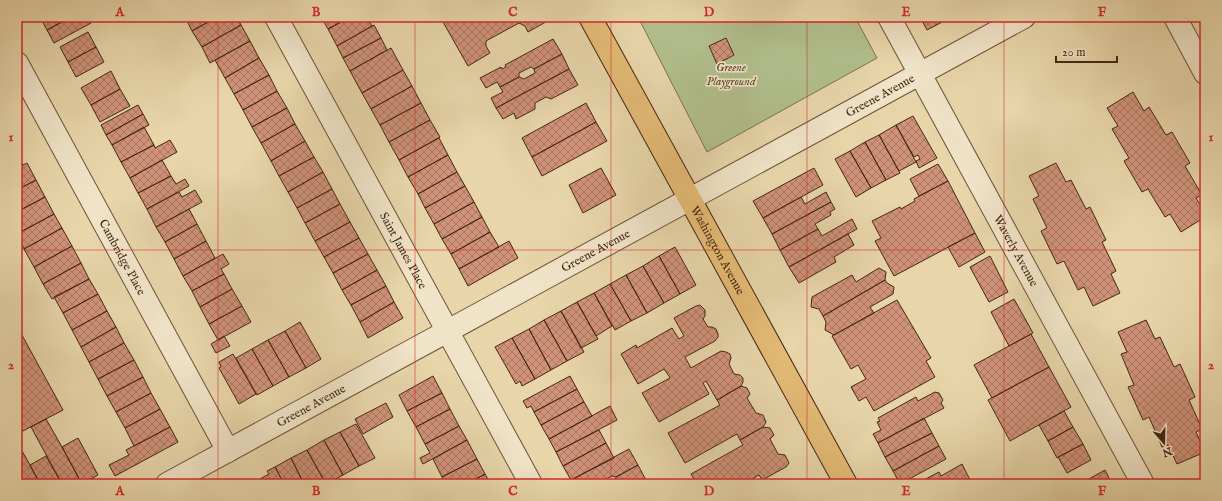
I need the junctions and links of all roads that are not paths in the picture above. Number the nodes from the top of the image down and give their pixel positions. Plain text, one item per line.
1 (276, 17) edge
2 (590, 17) edge
3 (888, 17) edge
4 (1024, 17) edge
5 (1174, 17) edge
6 (17, 63) edge
7 (1205, 73) edge
8 (919, 74) junction
9 (690, 199) junction
10 (448, 331) junction
11 (228, 451) junction
12 (167, 484) edge
13 (531, 484) edge
14 (846, 484) edge
15 (1143, 484) edge

1 - 10 street, Saint James Place
2 - 9 main road, Washington Avenue
3 - 8 street, Waverly Avenue
4 - 8 street, Greene Avenue
5 - 7 street
6 - 11 street, Cambridge Place
8 - 9 street, Greene Avenue
8 - 15 street, Waverly Avenue
9 - 10 street, Greene Avenue
9 - 14 main road, Washington Avenue
10 - 11 street, Greene Avenue
10 - 13 street, Saint James Place
11 - 12 street, Greene Avenue

